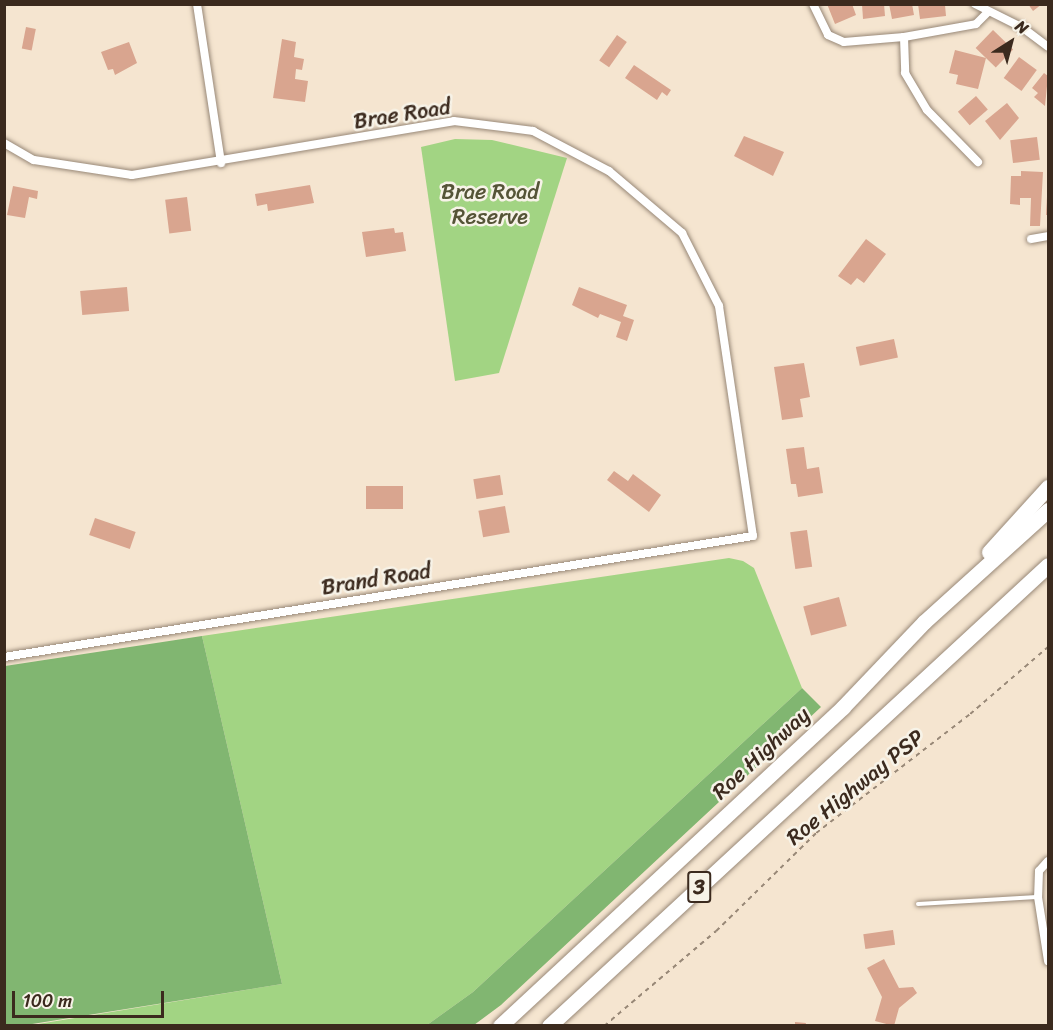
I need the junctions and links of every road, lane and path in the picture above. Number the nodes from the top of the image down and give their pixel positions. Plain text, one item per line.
1 (197, 4) edge
2 (813, 4) edge
3 (975, 4) edge
4 (988, 12) junction
5 (904, 37) junction
6 (1048, 47) edge
7 (4, 143) edge
8 (978, 162) dead end
9 (221, 163) junction
10 (1048, 236) edge
11 (1031, 239) dead end
12 (1048, 487) edge
13 (1048, 510) edge
14 (753, 536) joint
15 (1048, 565) edge
16 (924, 622) junction
17 (1048, 647) edge
18 (4, 657) edge
19 (1048, 861) edge
20 (1038, 897) junction
21 (918, 904) dead end
22 (1048, 961) edge
23 (500, 1026) edge
24 (549, 1026) edge
25 (604, 1026) edge

1 - 9 street
2 - 5 street
3 - 4 street
4 - 5 street
4 - 6 street
5 - 8 street
7 - 9 street, Brae Road
9 - 14 street, Brae Road
10 - 11 street
12 - 16 highway
13 - 16 highway, Roe Highway / 3
14 - 18 street, Brand Road
15 - 24 highway, 3
16 - 23 highway, Roe Highway / 3
17 - 25 path, Roe Highway PSP
19 - 20 street
20 - 21 lane
20 - 22 street

